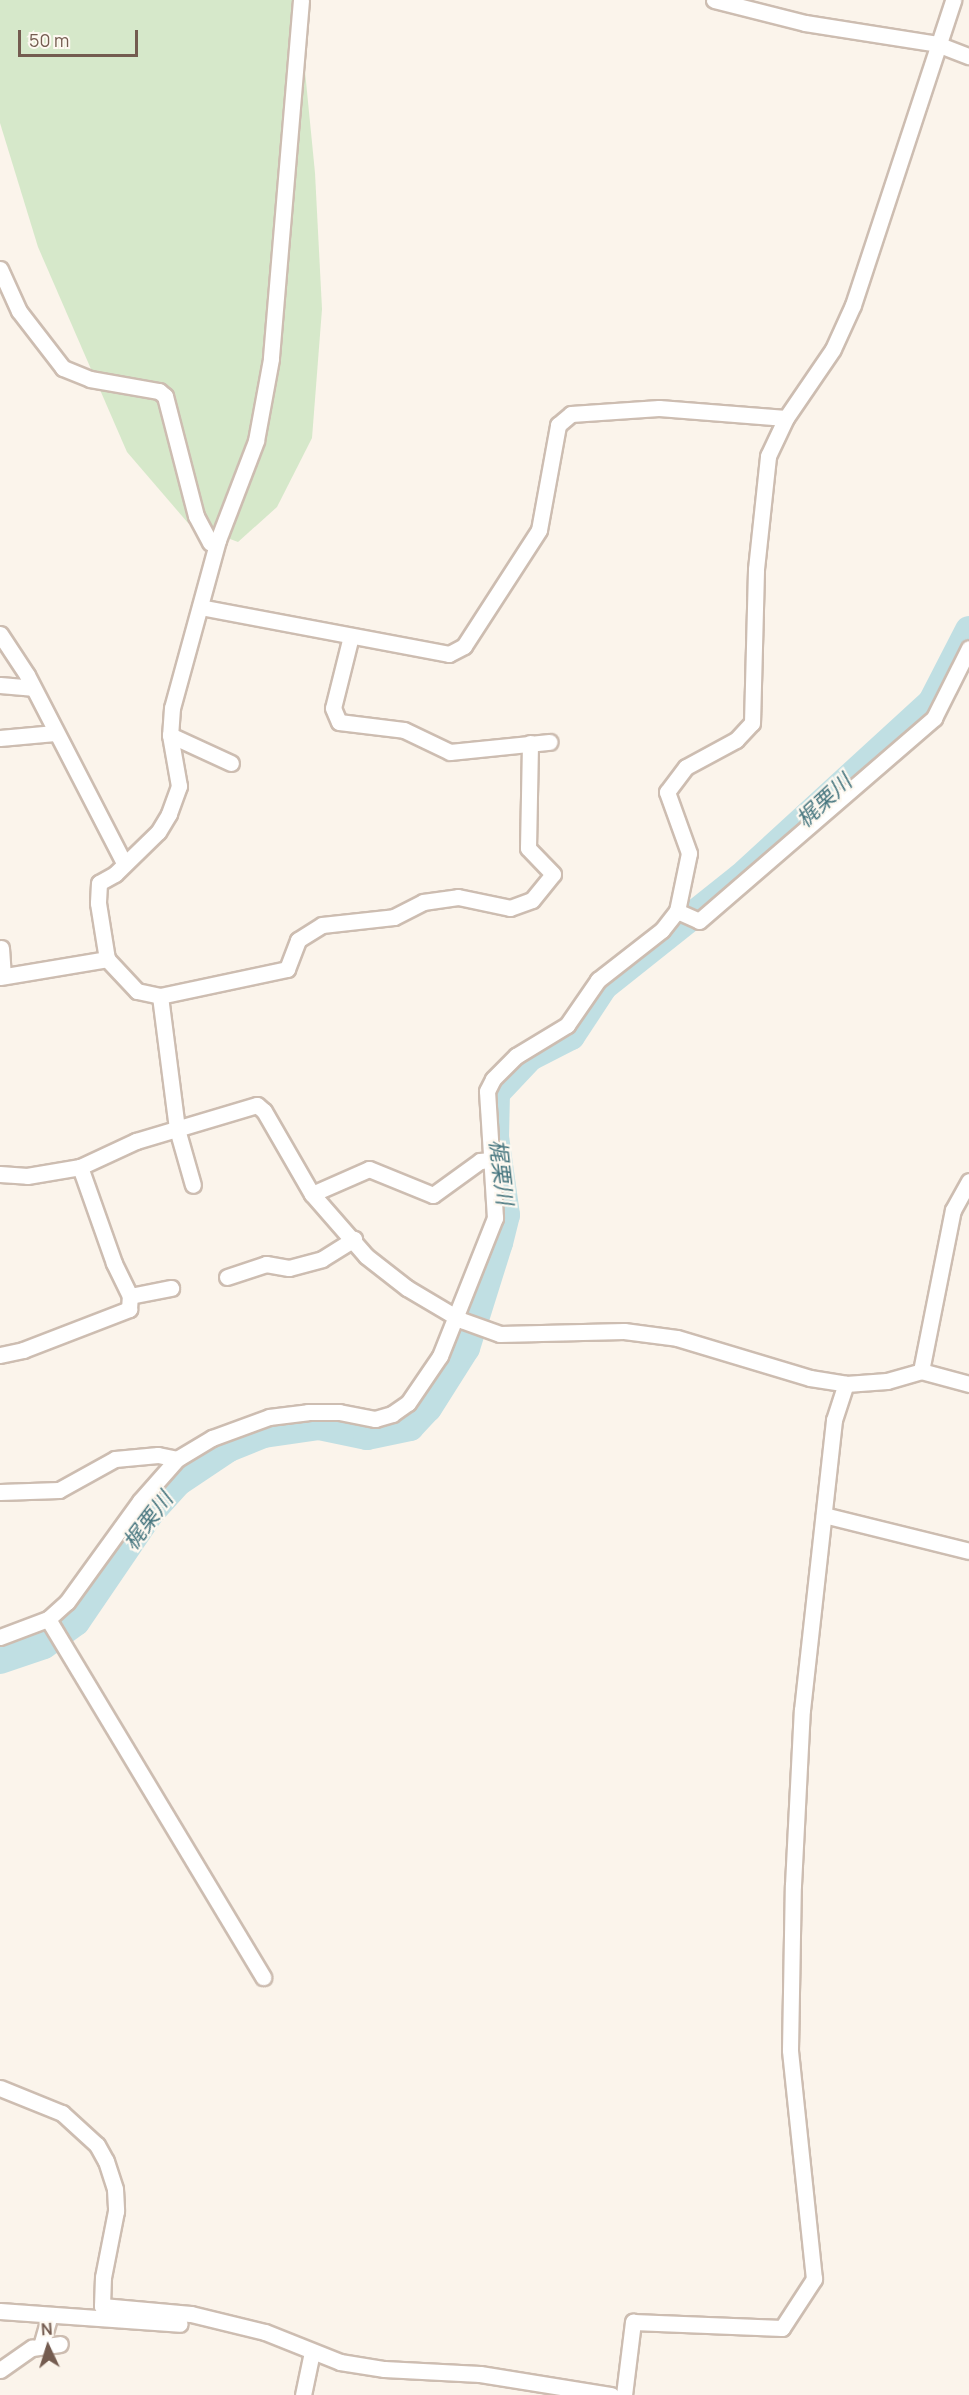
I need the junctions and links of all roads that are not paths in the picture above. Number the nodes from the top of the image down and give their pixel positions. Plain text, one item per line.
1 (301, 0) edge
2 (714, 0) edge
3 (953, 0) edge
4 (937, 44) junction
5 (969, 56) edge
6 (0, 269) edge
7 (786, 418) junction
8 (218, 540) junction
9 (200, 607) junction
10 (0, 634) edge
11 (351, 636) junction
12 (969, 648) edge
13 (0, 685) edge
14 (32, 688) junction
15 (55, 734) junction
16 (170, 735) junction
17 (0, 738) edge
18 (549, 742) dead end
19 (530, 743) junction
20 (231, 763) dead end
21 (124, 863) junction
22 (677, 911) junction
23 (1, 948) edge
24 (107, 959) junction
25 (2, 977) edge
26 (160, 996) junction
27 (177, 1129) junction
28 (490, 1160) junction
29 (80, 1167) junction
30 (0, 1174) edge
31 (969, 1180) edge
32 (194, 1185) dead end
33 (312, 1194) junction
34 (354, 1239) junction
35 (227, 1277) dead end
36 (171, 1288) dead end
37 (130, 1296) junction
38 (457, 1318) junction
39 (0, 1355) edge
40 (921, 1371) junction
41 (846, 1384) junction
42 (969, 1384) edge
43 (177, 1460) junction
44 (0, 1492) edge
45 (824, 1515) junction
46 (969, 1551) edge
47 (49, 1621) junction
48 (0, 1637) edge
49 (262, 1977) dead end
50 (0, 2088) edge
51 (0, 2311) edge
52 (50, 2315) junction
53 (180, 2324) dead end
54 (60, 2344) dead end
55 (41, 2346) junction
56 (312, 2352) junction
57 (0, 2370) edge
58 (303, 2395) edge
59 (611, 2395) edge
60 (624, 2395) edge

1 - 8 street
2 - 4 street
3 - 4 street
4 - 5 street
4 - 7 street
6 - 8 street
7 - 11 street
7 - 22 street
8 - 9 street
9 - 11 street
9 - 16 street
10 - 14 street
11 - 19 street
12 - 22 street
13 - 14 street
14 - 15 street
15 - 17 street
15 - 21 street
16 - 20 street
16 - 21 street
18 - 19 street
19 - 26 street
21 - 24 street
22 - 28 street
23 - 25 street
24 - 25 street
24 - 26 street
26 - 27 street
27 - 29 street
27 - 32 street
27 - 33 street
28 - 33 street
28 - 38 street
29 - 30 street
29 - 37 street
31 - 40 street
33 - 34 street
34 - 35 street
34 - 38 street
36 - 37 street
37 - 39 street
38 - 41 street
38 - 43 street
40 - 41 street
40 - 42 street
41 - 45 street
43 - 44 street
43 - 47 street
45 - 46 street
45 - 60 street
47 - 48 street
47 - 49 street
50 - 56 street
51 - 52 street
52 - 53 street
52 - 55 street
54 - 55 street
55 - 57 street
56 - 58 street
56 - 59 street

